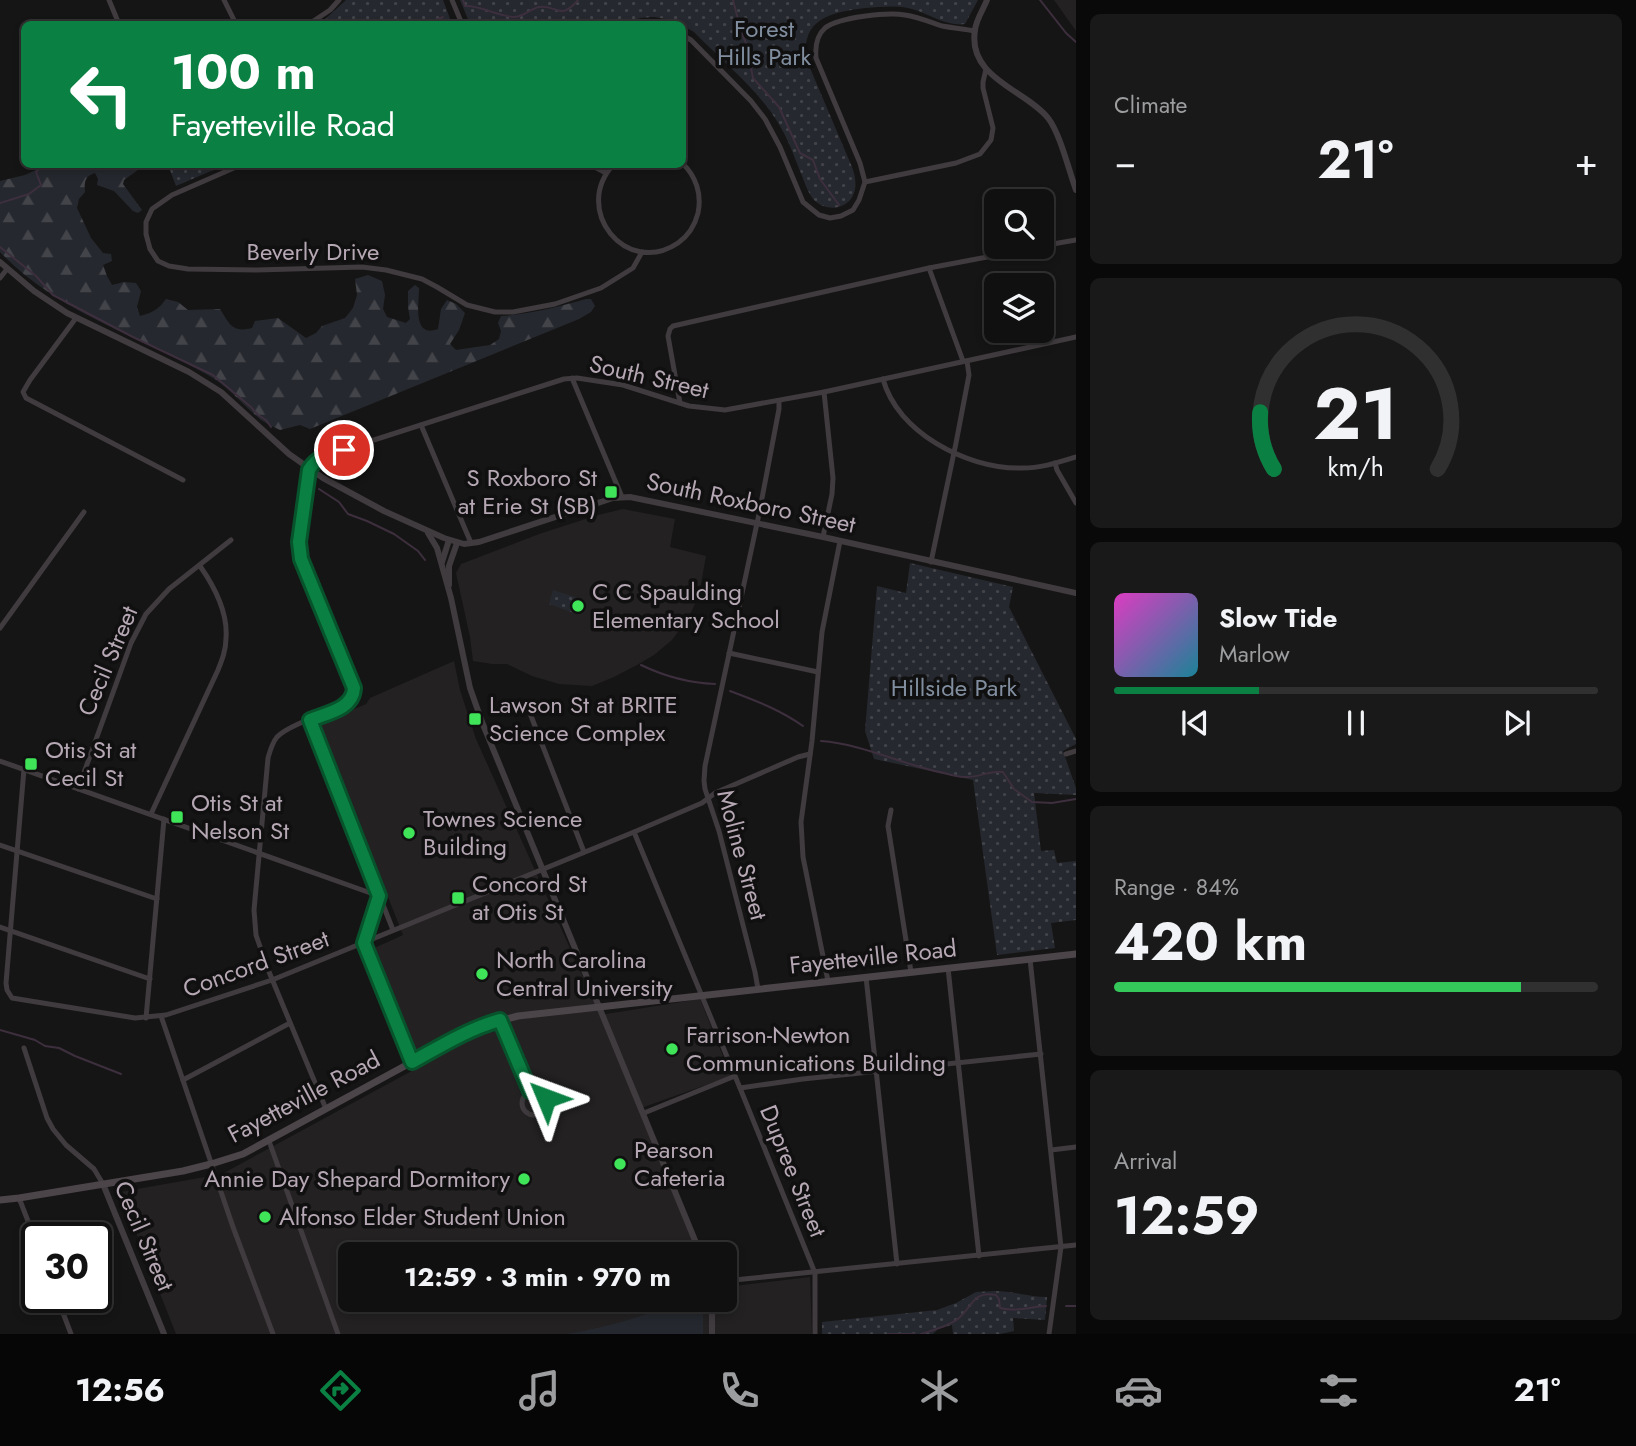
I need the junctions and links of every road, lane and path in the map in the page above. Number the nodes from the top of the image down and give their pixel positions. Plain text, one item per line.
1 (109, 0) edge
2 (224, 0) edge
3 (339, 0) edge
4 (452, 0) edge
5 (987, 0) edge
6 (118, 21) edge
7 (234, 21) edge
8 (314, 21) edge
9 (461, 21) edge
10 (975, 31) junction
11 (686, 37) edge
12 (986, 69) junction
13 (234, 168) edge
14 (597, 168) edge
15 (610, 168) edge
16 (686, 168) edge
17 (606, 173) junction
18 (864, 182) junction
19 (1076, 190) edge
20 (1076, 240) edge
21 (1054, 244) edge
22 (642, 252) junction
23 (984, 258) edge
24 (0, 262) edge
25 (929, 268) junction
26 (7, 269) junction
27 (0, 278) edge
28 (76, 318) junction
29 (1076, 337) edge
30 (965, 361) junction
31 (572, 378) junction
32 (883, 379) junction
33 (824, 392) junction
34 (779, 401) junction
35 (680, 403) junction
36 (421, 425) junction
37 (954, 453) junction
38 (1076, 457) edge
39 (1055, 463) junction
40 (309, 470) junction
41 (183, 481) dead end
42 (622, 497) junction
43 (1076, 503) edge
44 (84, 512) dead end
45 (757, 524) junction
46 (427, 531) junction
47 (823, 537) junction
48 (232, 540) dead end
49 (840, 541) junction
50 (453, 542) junction
51 (471, 543) junction
52 (931, 562) junction
53 (442, 564) junction
54 (200, 566) junction
55 (1076, 593) edge
56 (451, 598) junction
57 (0, 628) edge
58 (729, 653) junction
59 (818, 672) junction
60 (526, 704) dead end
61 (310, 720) junction
62 (1076, 751) edge
63 (810, 754) junction
64 (1066, 754) dead end
65 (0, 761) edge
66 (24, 769) junction
67 (78, 789) junction
68 (708, 799) junction
69 (891, 810) dead end
70 (151, 814) junction
71 (164, 819) junction
72 (634, 832) junction
73 (0, 845) edge
74 (17, 851) junction
75 (584, 852) junction
76 (259, 853) junction
77 (544, 869) junction
78 (379, 896) junction
79 (157, 899) junction
80 (0, 927) edge
81 (393, 930) junction
82 (10, 931) junction
83 (364, 943) junction
84 (1076, 954) edge
85 (1030, 959) junction
86 (948, 968) junction
87 (911, 972) junction
88 (866, 977) junction
89 (150, 979) junction
90 (272, 980) junction
91 (828, 981) junction
92 (758, 989) junction
93 (702, 995) junction
94 (600, 1006) junction
95 (160, 1016) junction
96 (146, 1018) junction
97 (500, 1020) junction
98 (290, 1023) junction
99 (24, 1048) dead end
100 (1041, 1054) junction
101 (412, 1062) junction
102 (959, 1064) junction
103 (877, 1073) junction
104 (735, 1076) junction
105 (183, 1080) junction
106 (740, 1088) junction
107 (530, 1091) junction
108 (326, 1109) junction
109 (644, 1114) junction
110 (269, 1141) junction
111 (1076, 1147) edge
112 (1051, 1150) junction
113 (211, 1164) junction
114 (103, 1184) junction
115 (19, 1198) junction
116 (0, 1200) edge
117 (28, 1222) edge
118 (696, 1242) edge
119 (1076, 1245) edge
120 (1061, 1247) junction
121 (979, 1256) junction
122 (897, 1264) junction
123 (815, 1273) junction
124 (737, 1280) edge
125 (712, 1312) edge
126 (63, 1313) edge
127 (71, 1334) edge
128 (164, 1334) edge
129 (273, 1334) edge
130 (338, 1334) edge
131 (712, 1334) edge
132 (815, 1334) edge
133 (1049, 1334) edge

1 - 6 street
2 - 7 street
3 - 8 street
4 - 9 street
5 - 10 street
10 - 12 street
10 - 18 street
11 - 18 street
12 - 18 street
12 - 19 street
13 - 22 street, Beverly Drive
14 - 17 street
15 - 17 street
16 - 22 street
17 - 22 street
20 - 21 street
23 - 25 street
24 - 26 street, South Roxboro Street
25 - 30 street
25 - 35 street
26 - 27 street
26 - 28 street, South Roxboro Street
28 - 40 street, South Roxboro Street
28 - 41 street
29 - 30 street, South Street
30 - 32 street, South Street
30 - 37 street
31 - 35 street, South Street
31 - 36 street, South Street
31 - 42 street
32 - 33 street, South Street
32 - 37 street
33 - 34 street, South Street
33 - 47 street
34 - 35 street, South Street
34 - 45 street, Moline Street
36 - 40 street, South Street
36 - 51 street
37 - 39 street
37 - 52 street
38 - 39 street
39 - 43 street
40 - 46 street, South Roxboro Street
40 - 61 street
42 - 45 street, South Roxboro Street
42 - 51 street, South Roxboro Street
44 - 57 street
45 - 47 street, South Roxboro Street
45 - 58 street, Moline Street
46 - 50 street, South Roxboro Street
46 - 53 street
47 - 49 street, South Roxboro Street
48 - 54 street, Cecil Street
49 - 52 street, South Roxboro Street
49 - 59 street
50 - 51 street, South Roxboro Street
50 - 53 street
50 - 56 street
52 - 55 street, South Roxboro Street
53 - 56 street
54 - 67 street, Cecil Street
54 - 70 street
56 - 77 street
58 - 59 street
58 - 68 street, Moline Street
59 - 63 street
60 - 75 street
61 - 76 street
61 - 78 street
62 - 64 street
63 - 68 street, Concord Street
63 - 91 street
65 - 66 street
66 - 67 street
66 - 74 street
67 - 70 street
68 - 72 street, Concord Street
68 - 92 street, Moline Street
69 - 87 street
70 - 71 street
71 - 76 street
71 - 79 street
72 - 75 street, Concord Street
72 - 93 street, Dupree Street
73 - 74 street
74 - 79 street
74 - 82 street
75 - 77 street, Concord Street
76 - 78 street
76 - 90 street
77 - 81 street, Concord Street
77 - 94 street
78 - 81 street
78 - 83 street
79 - 89 street
80 - 82 street
81 - 83 street, Concord Street
82 - 89 street
82 - 96 street, Concord Street
83 - 90 street, Concord Street
83 - 101 street
84 - 85 main road, Fayetteville Road
85 - 86 main road, Fayetteville Road
85 - 100 street
86 - 87 main road, Fayetteville Road
86 - 102 street
87 - 88 main road, Fayetteville Road
88 - 91 main road, Fayetteville Road
88 - 103 street
89 - 96 street
90 - 95 street, Concord Street
90 - 98 street
91 - 92 main road, Fayetteville Road
92 - 93 main road, Fayetteville Road
93 - 94 main road, Fayetteville Road
93 - 104 street, Dupree Street
94 - 97 main road, Fayetteville Road
94 - 109 street
95 - 96 street, Concord Street
95 - 105 street
97 - 101 main road, Fayetteville Road
97 - 107 street
98 - 105 street
98 - 108 street
99 - 114 street, Cecil Street
100 - 102 street
100 - 112 street
101 - 108 main road, Fayetteville Road
102 - 103 street
102 - 121 street
103 - 106 street
103 - 122 street
104 - 106 street, Dupree Street
104 - 109 street
105 - 113 street
106 - 123 street, Dupree Street
107 - 107 street
108 - 110 main road, Fayetteville Road
109 - 118 street
110 - 113 main road, Fayetteville Road
110 - 130 street
111 - 112 street
112 - 120 street
113 - 114 main road, Fayetteville Road
113 - 129 street
114 - 115 main road, Fayetteville Road
114 - 128 street, Cecil Street
115 - 116 main road, Fayetteville Road
115 - 117 street
119 - 120 street
120 - 121 street
120 - 133 street
121 - 122 street
122 - 123 street
123 - 124 street
123 - 132 street, Dupree Street
125 - 131 street
126 - 127 street

